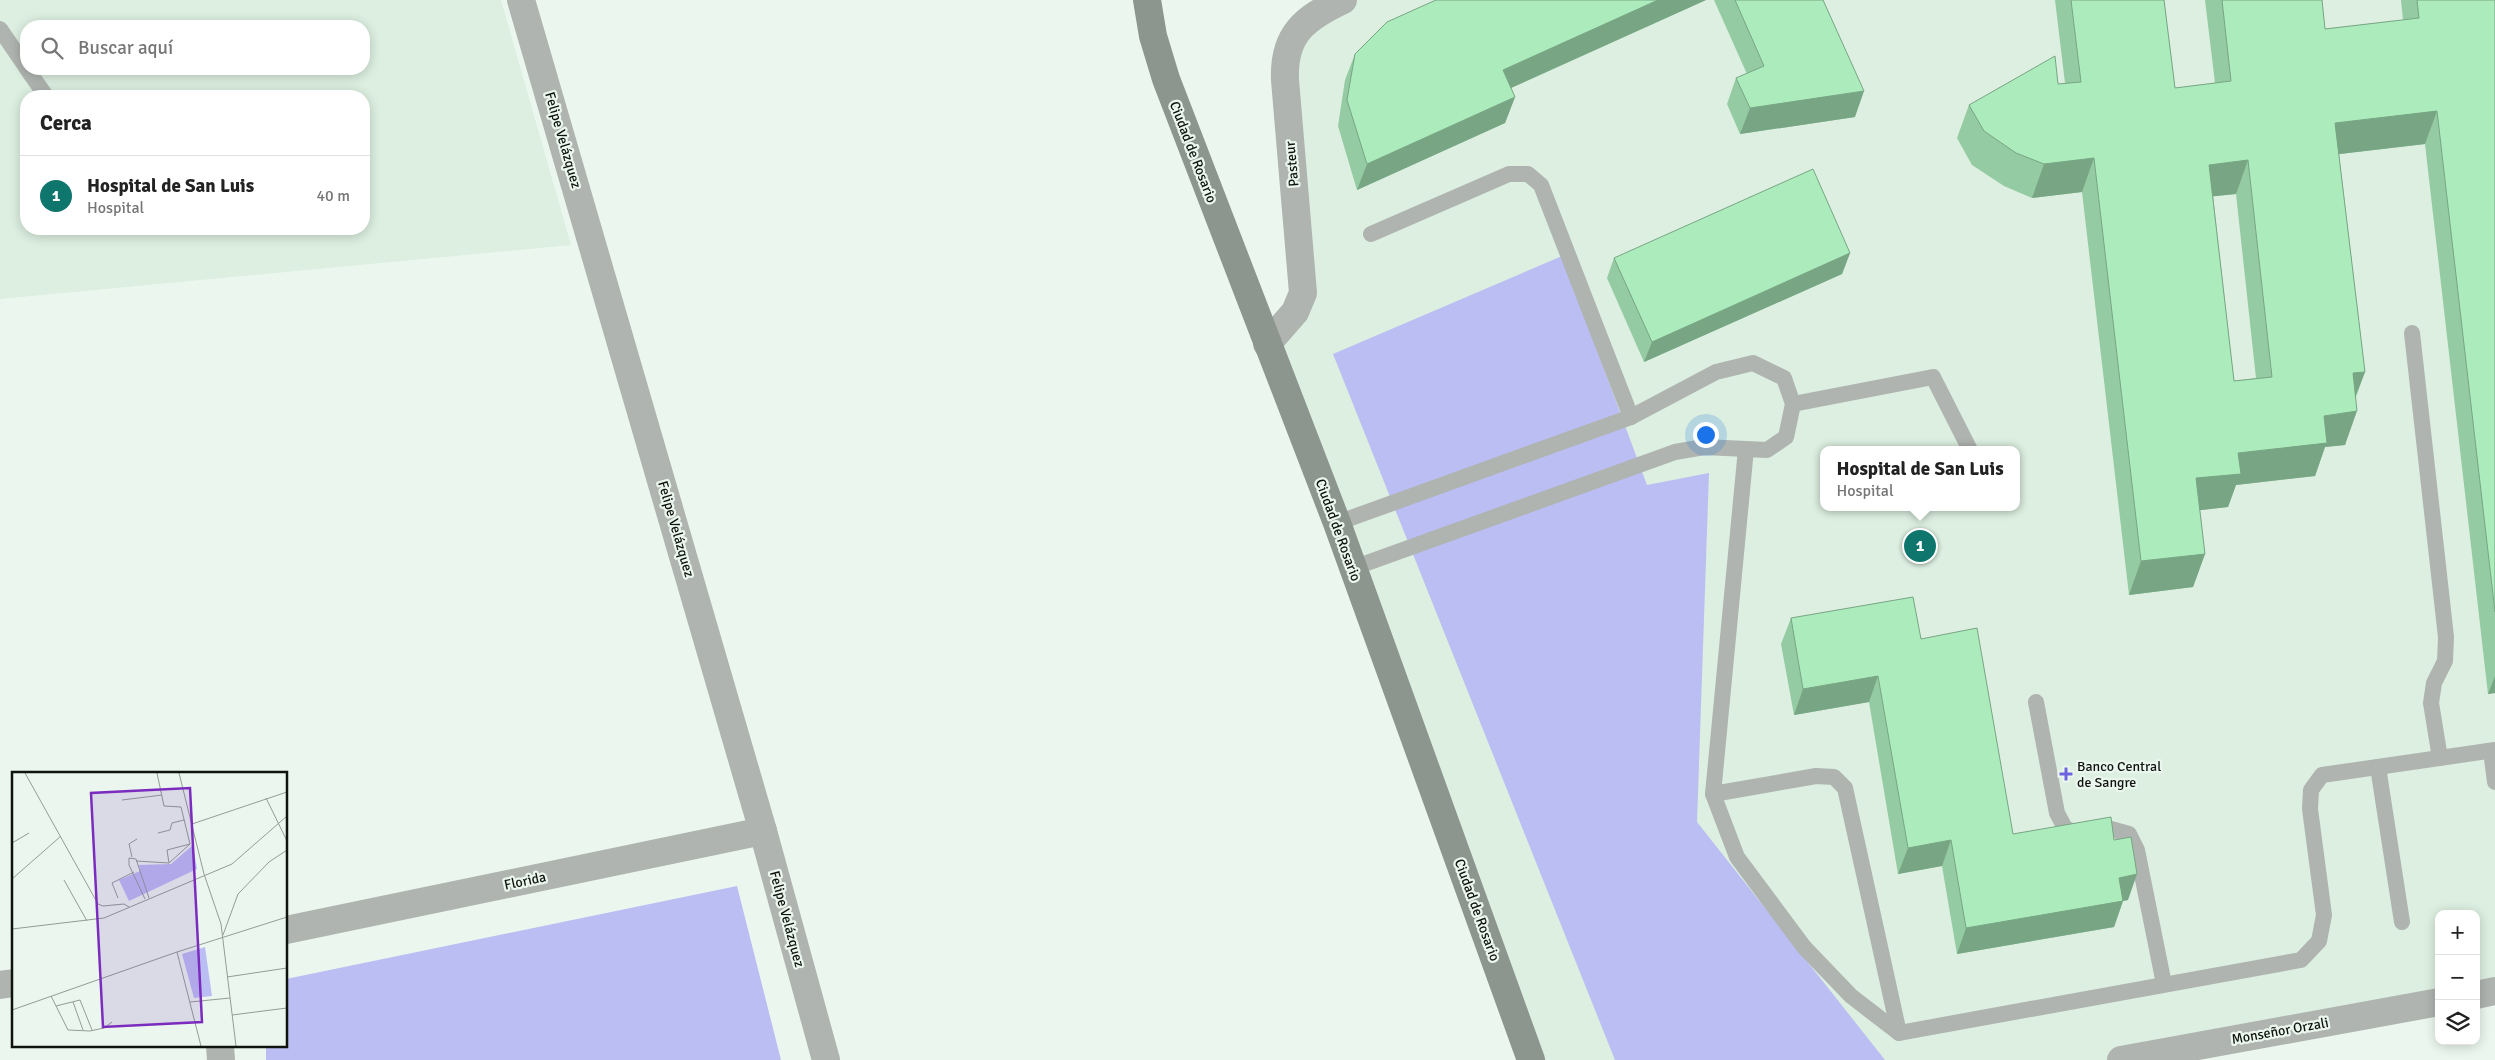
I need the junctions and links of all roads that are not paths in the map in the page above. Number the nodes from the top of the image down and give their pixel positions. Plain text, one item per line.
1 (521, 0) edge
2 (1147, 0) edge
3 (1343, 0) edge
4 (0, 29) edge
5 (20, 58) edge
6 (32, 75) edge
7 (42, 90) edge
8 (1371, 234) dead end
9 (2412, 333) dead end
10 (1267, 344) junction
11 (1793, 404) junction
12 (1631, 416) junction
13 (1968, 446) edge
14 (1746, 449) junction
15 (1336, 523) junction
16 (1353, 568) junction
17 (2036, 702) dead end
18 (2493, 750) edge
19 (2440, 758) junction
20 (2378, 767) junction
21 (2495, 782) edge
22 (1713, 794) junction
23 (763, 831) junction
24 (2402, 922) dead end
25 (288, 930) edge
26 (2164, 984) junction
27 (2495, 991) edge
28 (2480, 994) edge
29 (2435, 1003) edge
30 (1899, 1033) junction
31 (826, 1060) edge
32 (1531, 1060) edge
33 (2121, 1060) edge

1 - 23 street, Felipe Velázquez
2 - 10 main road, Ciudad de Rosario
3 - 10 street, Pasteur
4 - 5 lane
6 - 7 lane
8 - 12 lane
9 - 19 lane
10 - 15 main road, Ciudad de Rosario
11 - 12 lane
11 - 13 lane
11 - 14 lane
12 - 15 lane
14 - 16 lane
14 - 22 lane
15 - 16 main road, Ciudad de Rosario
16 - 32 main road, Ciudad de Rosario
17 - 26 lane
18 - 19 lane
18 - 21 lane
19 - 20 lane
20 - 24 lane
20 - 26 lane
22 - 30 lane
22 - 30 lane
23 - 25 street, Florida
23 - 31 street, Felipe Velázquez
26 - 30 lane
27 - 28 street
29 - 33 street, Monseñor Orzali

